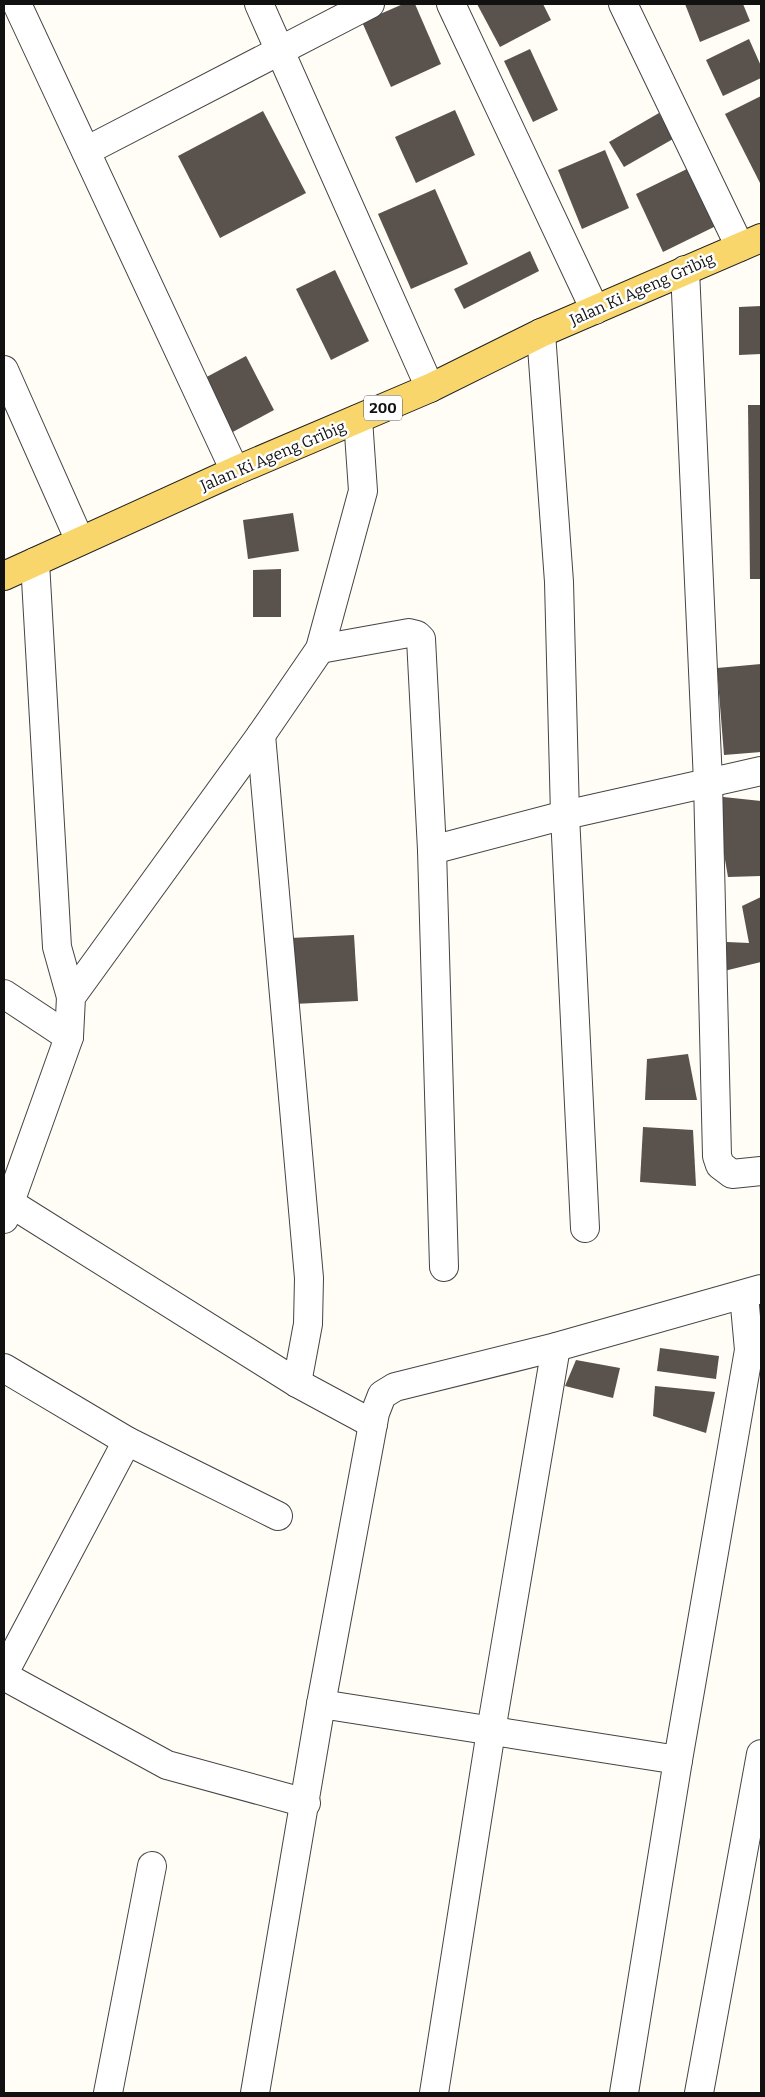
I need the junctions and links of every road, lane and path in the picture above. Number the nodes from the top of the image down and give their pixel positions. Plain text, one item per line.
1 (17, 4) edge
2 (259, 4) edge
3 (370, 4) edge
4 (451, 4) edge
5 (623, 4) edge
6 (280, 50) junction
7 (86, 151) junction
8 (750, 243) edge
9 (685, 270) junction
10 (595, 310) junction
11 (541, 333) junction
12 (4, 370) edge
13 (430, 388) junction
14 (358, 419) junction
15 (235, 472) junction
16 (80, 541) junction
17 (35, 562) junction
18 (4, 576) edge
19 (320, 649) junction
20 (261, 735) junction
21 (761, 771) edge
22 (708, 782) junction
23 (565, 815) junction
24 (432, 850) junction
25 (4, 994) edge
26 (71, 997) junction
27 (69, 1037) junction
28 (761, 1171) edge
29 (7, 1201) edge
30 (585, 1228) dead end
31 (444, 1267) dead end
32 (752, 1292) edge
33 (556, 1347) junction
34 (4, 1368) edge
35 (297, 1383) junction
36 (374, 1424) junction
37 (127, 1440) junction
38 (278, 1516) dead end
39 (4, 1674) edge
40 (321, 1704) junction
41 (491, 1731) junction
42 (678, 1760) junction
43 (760, 1768) edge
44 (306, 1803) junction
45 (152, 1866) dead end
46 (108, 2093) edge
47 (255, 2093) edge
48 (434, 2093) edge
49 (624, 2093) edge
50 (699, 2093) edge

1 - 7 street
2 - 6 street
3 - 6 street
4 - 10 street
5 - 8 street
6 - 7 street
6 - 13 street
7 - 15 street
8 - 9 main road, Jalan Ki Ageng Gribig / 200
9 - 10 main road, Jalan Ki Ageng Gribig / 200
9 - 22 street
10 - 11 main road, Jalan Ki Ageng Gribig / 200
11 - 13 main road, Jalan Ki Ageng Gribig / 200
11 - 23 street
12 - 16 street
13 - 14 main road, Jalan Ki Ageng Gribig / 200
14 - 15 main road, Jalan Ki Ageng Gribig / 200
14 - 19 street
15 - 16 main road, Jalan Ki Ageng Gribig / 200
16 - 17 main road, Jalan Ki Ageng Gribig / 200
17 - 18 main road, Jalan Ki Ageng Gribig / 200
17 - 26 street
19 - 20 street
19 - 24 street
20 - 26 street
20 - 35 street
21 - 22 street
22 - 23 street
22 - 28 street
23 - 24 street
23 - 30 street
24 - 31 street
25 - 27 street
26 - 27 street
27 - 29 street
29 - 35 street
32 - 33 street
32 - 42 street
33 - 36 street
33 - 41 street
34 - 37 street
35 - 36 street
36 - 40 street
37 - 38 street
37 - 39 street
39 - 44 street
40 - 41 street
40 - 44 street
41 - 42 street
41 - 48 street
42 - 49 street
43 - 50 street
44 - 47 street
45 - 46 street

